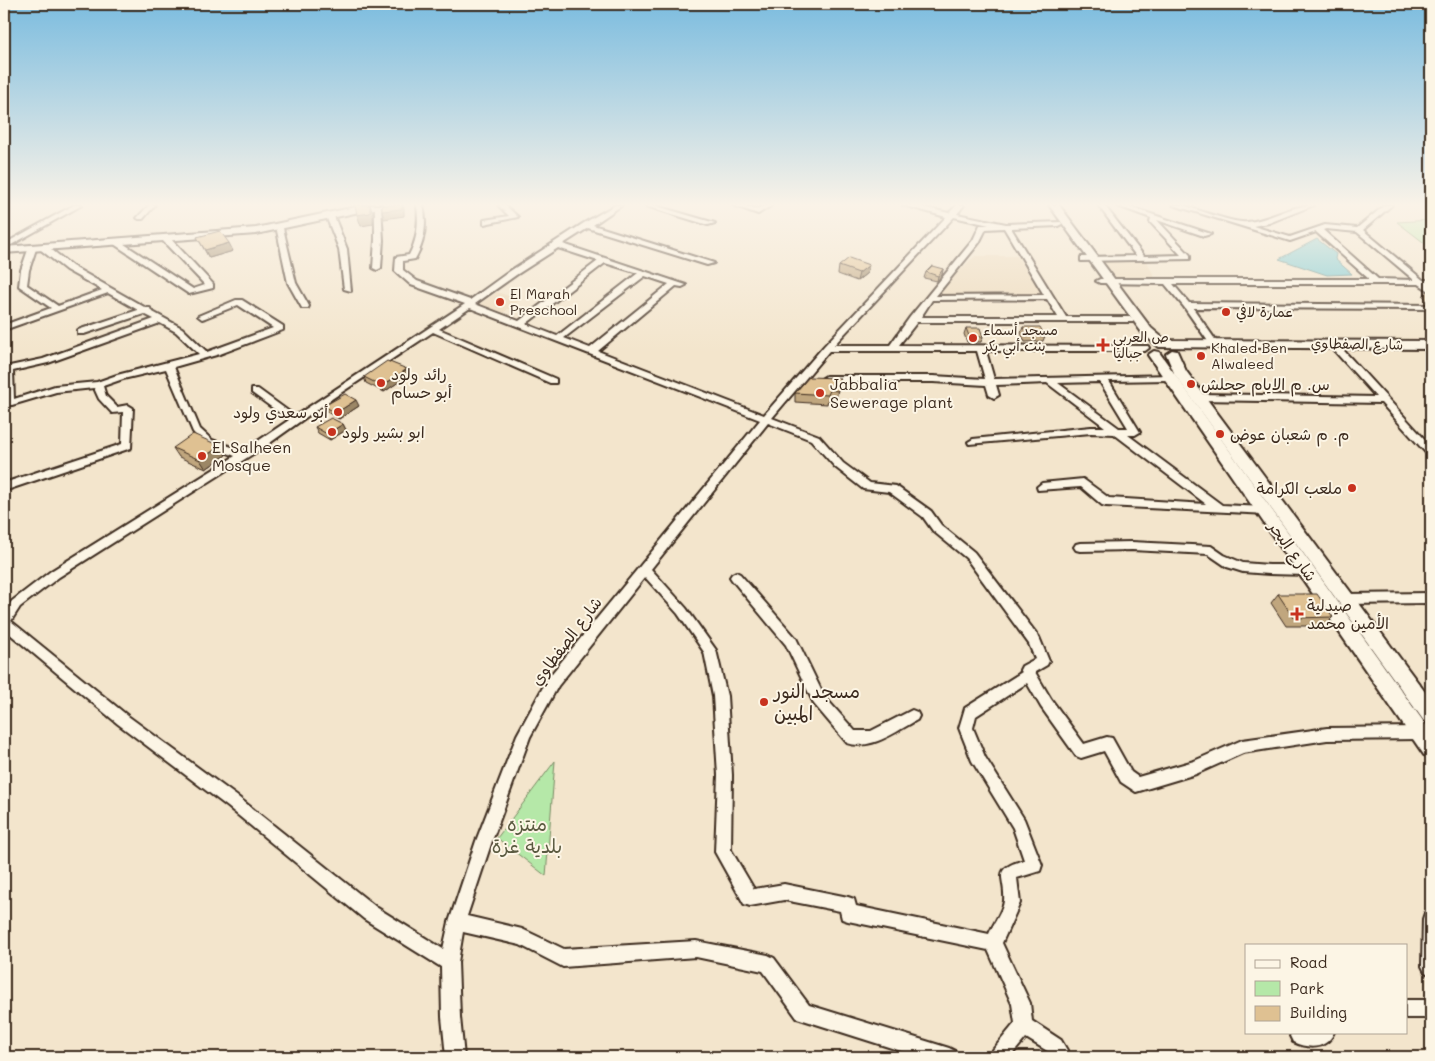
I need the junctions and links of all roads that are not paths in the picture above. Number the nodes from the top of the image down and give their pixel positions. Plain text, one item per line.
1 (30, 255) edge
2 (52, 255) edge
3 (134, 255) edge
4 (180, 255) edge
5 (285, 255) edge
6 (344, 255) edge
7 (378, 255) edge
8 (414, 255) edge
9 (543, 255) edge
10 (587, 255) edge
11 (682, 255) edge
12 (915, 255) edge
13 (965, 255) edge
14 (1023, 255) edge
15 (1085, 255) edge
16 (1086, 255) edge
17 (1139, 255) edge
18 (1185, 255) edge
19 (1345, 255) edge
20 (1389, 255) edge
21 (1142, 258) junction
22 (1089, 259) junction
23 (604, 260) junction
24 (710, 263) dead end
25 (377, 268) dead end
26 (643, 273) junction
27 (1166, 280) junction
28 (1374, 280) junction
29 (1105, 281) junction
30 (1421, 281) junction
31 (1431, 282) edge
32 (348, 289) dead end
33 (109, 290) junction
34 (1431, 290) edge
35 (1048, 297) junction
36 (930, 298) junction
37 (470, 304) junction
38 (1187, 305) junction
39 (305, 306) dead end
40 (1431, 307) edge
41 (58, 309) junction
42 (146, 310) junction
43 (202, 316) dead end
44 (162, 319) junction
45 (913, 319) junction
46 (1064, 320) junction
47 (1130, 320) junction
48 (520, 325) junction
49 (4, 328) edge
50 (432, 328) junction
51 (81, 332) dead end
52 (558, 339) junction
53 (1215, 345) junction
54 (1431, 345) edge
55 (827, 348) junction
56 (893, 348) junction
57 (981, 348) junction
58 (1337, 348) junction
59 (1159, 349) junction
60 (1431, 351) edge
61 (590, 353) junction
62 (205, 355) junction
63 (169, 366) junction
64 (1169, 377) junction
65 (802, 379) junction
66 (553, 380) dead end
67 (1104, 380) junction
68 (1050, 381) junction
69 (990, 382) junction
70 (98, 385) junction
71 (256, 391) dead end
72 (994, 395) dead end
73 (1198, 396) junction
74 (1382, 400) junction
75 (765, 420) junction
76 (296, 421) junction
77 (1118, 432) junction
78 (973, 442) dead end
79 (1431, 452) edge
80 (244, 455) junction
81 (1042, 487) dead end
82 (4, 488) edge
83 (1219, 508) junction
84 (1264, 511) junction
85 (1080, 547) dead end
86 (645, 570) junction
87 (1307, 570) junction
88 (736, 577) dead end
89 (1431, 598) edge
90 (1345, 599) junction
91 (4, 622) edge
92 (1030, 674) junction
93 (1431, 715) edge
94 (912, 716) dead end
95 (1420, 733) junction
96 (1431, 748) edge
97 (1431, 919) edge
98 (457, 922) junction
99 (993, 943) junction
100 (448, 962) junction
101 (1431, 966) edge
102 (1431, 1009) edge
103 (1408, 1010) edge
104 (1024, 1026) junction
105 (1323, 1034) edge
106 (1299, 1036) dead end
107 (455, 1057) edge
108 (948, 1057) edge
109 (998, 1057) edge
110 (1062, 1057) edge

1 - 41 street
2 - 33 street
3 - 4 street
5 - 39 street
6 - 32 street
7 - 25 street
8 - 37 street
9 - 37 street
10 - 23 street
11 - 24 street
12 - 55 street, شارع الصفطاوي
13 - 36 street
14 - 35 street
15 - 22 main road
16 - 22 main road
17 - 21 street
18 - 21 street
19 - 28 street
20 - 30 street
21 - 22 street
22 - 29 main road
23 - 26 street
23 - 48 street
26 - 52 street
26 - 61 street
27 - 28 street
27 - 29 street
27 - 38 street
28 - 30 street
29 - 47 main road
29 - 59 main road
30 - 31 street
30 - 34 street
33 - 41 street
33 - 42 street
35 - 36 street
35 - 46 street
36 - 45 street
37 - 48 street
37 - 50 street
38 - 40 street
38 - 53 street
41 - 49 street
42 - 44 street
42 - 51 street
43 - 62 street
44 - 62 street
44 - 70 street
45 - 46 street
45 - 56 street
46 - 47 street
47 - 59 main road
48 - 52 street
50 - 66 street
50 - 76 street
52 - 61 street
53 - 58 main road, شارع الصفطاوي
53 - 59 main road, شارع الصفطاوي
54 - 58 main road, شارع الصفطاوي
55 - 56 street
55 - 65 street, شارع الصفطاوي
56 - 57 street
57 - 59 street
57 - 69 street
58 - 59 main road, شارع الصفطاوي
58 - 60 main road, شارع الصفطاوي
58 - 74 street
59 - 64 main road, شارع البحر
59 - 73 main road, شارع البحر
61 - 75 street
62 - 63 street
63 - 70 street
63 - 80 street
64 - 67 street
64 - 84 main road, شارع البحر
65 - 69 street
65 - 75 street, شارع الصفطاوي
67 - 68 street
67 - 77 street
68 - 69 street
68 - 77 street
69 - 72 street
70 - 82 street
71 - 76 street
73 - 74 street
73 - 90 main road, شارع البحر
74 - 79 street
75 - 86 street, شارع الصفطاوي
75 - 92 street
76 - 80 street
77 - 78 street
77 - 83 street
80 - 91 street
81 - 83 street
83 - 84 street
84 - 87 main road, شارع البحر
85 - 87 street
86 - 98 street, شارع الصفطاوي
86 - 99 street
87 - 95 main road, شارع البحر
88 - 94 street
89 - 90 street
90 - 93 main road, شارع البحر
91 - 100 street
92 - 95 street
92 - 99 street
95 - 96 main road, شارع البحر
97 - 101 street
98 - 100 street, شارع الصفطاوي
98 - 108 street
99 - 104 street
100 - 107 street, شارع الصفطاوي
102 - 103 street
104 - 109 street
104 - 110 street
105 - 106 street

